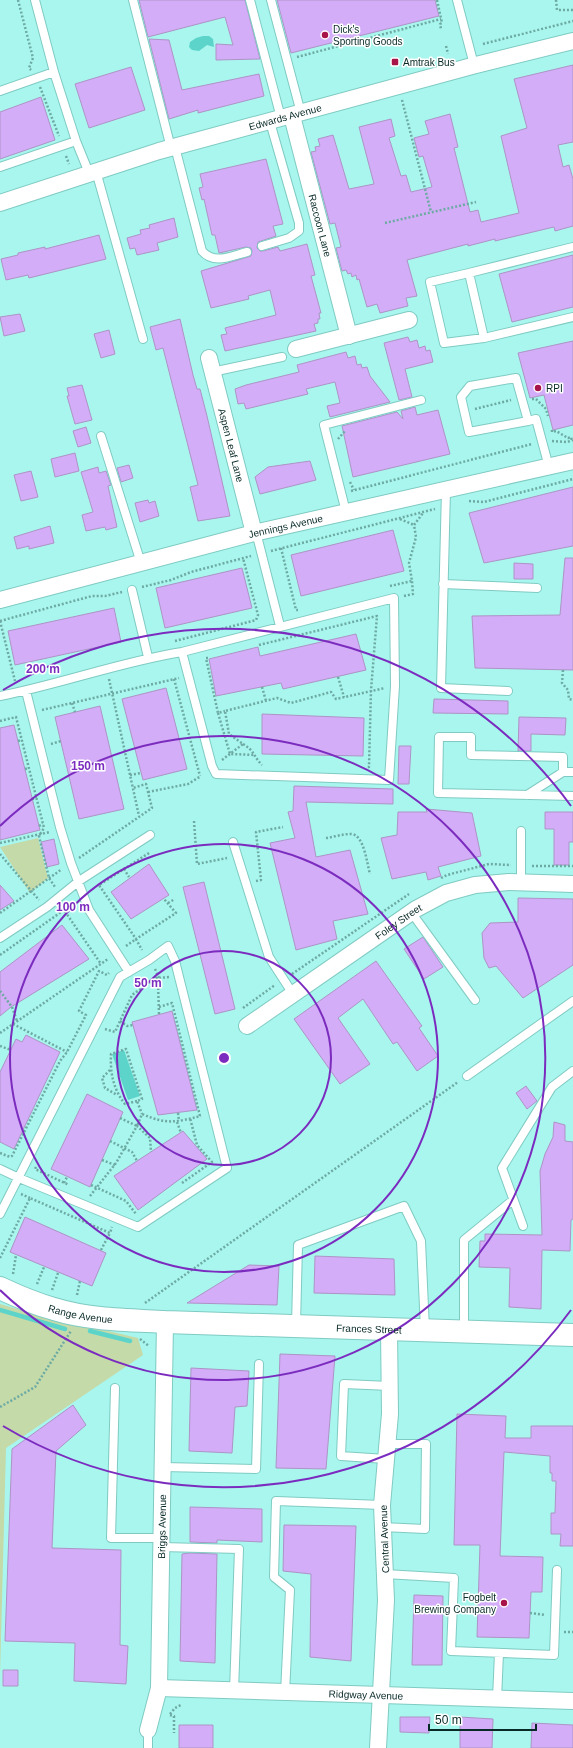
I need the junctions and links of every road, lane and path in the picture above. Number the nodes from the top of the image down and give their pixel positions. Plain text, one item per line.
1 (35, 0) edge
2 (133, 0) edge
3 (250, 0) edge
4 (271, 0) edge
5 (437, 0) edge
6 (457, 0) edge
7 (556, 0) edge
8 (573, 10) edge
9 (441, 19) junction
10 (573, 21) edge
11 (441, 29) dead end
12 (573, 41) edge
13 (484, 44) dead end
14 (446, 46) dead end
15 (448, 54) dead end
16 (297, 57) dead end
17 (474, 65) junction
18 (54, 72) junction
19 (398, 86) junction
20 (0, 91) edge
21 (286, 117) junction
22 (76, 141) junction
23 (173, 148) junction
24 (0, 167) edge
25 (92, 172) junction
26 (476, 202) dead end
27 (0, 203) edge
28 (431, 212) junction
29 (385, 223) dead end
30 (262, 246) dead end
31 (573, 248) edge
32 (247, 252) dead end
33 (468, 273) junction
34 (573, 317) edge
35 (409, 320) dead end
36 (349, 336) junction
37 (484, 338) junction
38 (143, 339) dead end
39 (289, 353) joint
40 (211, 365) joint
41 (528, 396) dead end
42 (515, 399) dead end
43 (421, 400) dead end
44 (465, 412) junction
45 (548, 417) dead end
46 (528, 420) junction
47 (550, 424) dead end
48 (346, 430) dead end
49 (102, 436) dead end
50 (572, 441) edge
51 (543, 442) junction
52 (339, 446) dead end
53 (573, 461) edge
54 (549, 467) junction
55 (347, 478) dead end
56 (573, 479) edge
57 (354, 490) junction
58 (446, 490) junction
59 (342, 493) junction
60 (446, 507) junction
61 (346, 512) junction
62 (424, 512) junction
63 (399, 518) junction
64 (414, 526) junction
65 (255, 532) junction
66 (281, 548) junction
67 (262, 553) junction
68 (141, 563) junction
69 (412, 581) junction
70 (443, 584) junction
71 (389, 587) dead end
72 (537, 588) dead end
73 (132, 590) junction
74 (394, 598) junction
75 (0, 600) edge
76 (304, 608) dead end
77 (0, 621) edge
78 (280, 626) junction
79 (1, 631) edge
80 (253, 647) dead end
81 (182, 652) junction
82 (214, 656) dead end
83 (148, 657) junction
84 (106, 668) junction
85 (563, 670) dead end
86 (187, 676) junction
87 (338, 677) dead end
88 (174, 679) junction
89 (15, 681) dead end
90 (395, 686) junction
91 (262, 687) dead end
92 (371, 690) junction
93 (26, 691) junction
94 (508, 691) dead end
95 (112, 693) junction
96 (0, 696) edge
97 (344, 697) junction
98 (573, 700) edge
99 (266, 701) junction
100 (72, 703) junction
101 (42, 710) dead end
102 (225, 711) junction
103 (74, 712) dead end
104 (218, 713) junction
105 (0, 721) edge
106 (22, 740) junction
107 (18, 741) dead end
108 (61, 741) dead end
109 (51, 744) dead end
110 (243, 744) junction
111 (230, 754) junction
112 (255, 755) junction
113 (222, 760) dead end
114 (263, 765) dead end
115 (362, 767) dead end
116 (25, 768) dead end
117 (29, 768) junction
118 (203, 772) dead end
119 (563, 772) junction
120 (573, 772) edge
121 (141, 773) dead end
122 (130, 775) junction
123 (200, 776) junction
124 (132, 788) junction
125 (148, 792) junction
126 (526, 795) junction
127 (573, 796) edge
128 (37, 798) junction
129 (32, 799) dead end
130 (139, 817) junction
131 (194, 821) dead end
132 (43, 824) junction
133 (39, 826) dead end
134 (60, 827) junction
135 (283, 827) dead end
136 (521, 831) dead end
137 (150, 835) dead end
138 (39, 836) junction
139 (326, 838) dead end
140 (233, 842) dead end
141 (0, 843) edge
142 (0, 854) edge
143 (149, 854) dead end
144 (238, 856) junction
145 (71, 863) junction
146 (124, 869) junction
147 (370, 874) dead end
148 (129, 877) dead end
149 (49, 878) junction
150 (79, 881) junction
151 (521, 882) junction
152 (573, 884) edge
153 (99, 885) junction
154 (246, 885) junction
155 (95, 888) dead end
156 (30, 891) junction
157 (61, 896) junction
158 (164, 899) dead end
159 (175, 899) dead end
160 (168, 903) junction
161 (47, 907) junction
162 (71, 908) dead end
163 (64, 910) junction
164 (411, 912) junction
165 (0, 913) edge
166 (0, 938) edge
167 (136, 939) junction
168 (126, 946) dead end
169 (142, 950) dead end
170 (0, 955) edge
171 (101, 964) junction
172 (113, 964) dead end
173 (154, 967) dead end
174 (110, 970) dead end
175 (129, 972) junction
176 (159, 976) junction
177 (0, 991) edge
178 (293, 994) junction
179 (475, 1000) dead end
180 (573, 1001) edge
181 (159, 1007) junction
182 (159, 1014) dead end
183 (17, 1021) junction
184 (120, 1021) junction
185 (13, 1024) junction
186 (133, 1025) dead end
187 (247, 1026) dead end
188 (0, 1033) edge
189 (102, 1035) dead end
190 (0, 1046) edge
191 (11, 1050) dead end
192 (67, 1052) junction
193 (110, 1070) junction
194 (573, 1072) edge
195 (467, 1076) joint
196 (118, 1095) junction
197 (137, 1102) junction
198 (178, 1113) dead end
199 (213, 1113) junction
200 (142, 1114) junction
201 (200, 1116) junction
202 (120, 1118) dead end
203 (190, 1118) junction
204 (178, 1122) junction
205 (137, 1126) junction
206 (181, 1133) dead end
207 (110, 1141) dead end
208 (124, 1149) junction
209 (151, 1152) dead end
210 (0, 1153) edge
211 (102, 1160) dead end
212 (137, 1161) dead end
213 (39, 1162) dead end
214 (115, 1165) junction
215 (0, 1168) edge
216 (67, 1177) dead end
217 (19, 1178) junction
218 (64, 1183) junction
219 (181, 1184) dead end
220 (91, 1185) dead end
221 (71, 1186) dead end
222 (97, 1189) junction
223 (84, 1192) dead end
224 (21, 1194) dead end
225 (91, 1195) junction
226 (30, 1198) junction
227 (513, 1200) junction
228 (84, 1205) junction
229 (143, 1210) dead end
230 (0, 1214) edge
231 (116, 1218) junction
232 (523, 1226) dead end
233 (16, 1227) junction
234 (19, 1232) dead end
235 (110, 1233) junction
236 (101, 1250) dead end
237 (16, 1254) dead end
238 (0, 1258) edge
239 (44, 1267) dead end
240 (58, 1273) dead end
241 (19, 1276) dead end
242 (6, 1277) edge
243 (31, 1281) dead end
244 (80, 1281) dead end
245 (45, 1287) dead end
246 (52, 1290) junction
247 (58, 1291) dead end
248 (71, 1294) dead end
249 (77, 1296) junction
250 (82, 1297) dead end
251 (122, 1319) junction
252 (165, 1322) junction
253 (296, 1327) junction
254 (74, 1328) dead end
255 (389, 1330) junction
256 (425, 1331) junction
257 (464, 1332) junction
258 (573, 1335) edge
259 (259, 1364) dead end
260 (390, 1386) junction
261 (115, 1388) dead end
262 (0, 1407) edge
263 (387, 1452) junction
264 (163, 1467) junction
265 (382, 1505) junction
266 (382, 1527) junction
267 (162, 1542) junction
268 (557, 1570) dead end
269 (385, 1574) junction
270 (499, 1653) junction
271 (159, 1688) junction
272 (234, 1691) junction
273 (284, 1693) junction
274 (380, 1696) junction
275 (497, 1699) junction
276 (573, 1701) edge
277 (170, 1714) dead end
278 (148, 1730) joint
279 (174, 1733) dead end
280 (148, 1748) edge
281 (378, 1748) edge

1 - 18 lane
2 - 23 lane
3 - 21 lane
4 - 21 lane
5 - 9 path
6 - 17 lane
7 - 8 path
9 - 11 path
9 - 16 path
10 - 13 path
12 - 17 street, Edwards Avenue
14 - 15 path
17 - 19 street, Edwards Avenue
18 - 20 lane
18 - 22 lane
19 - 21 street, Edwards Avenue
19 - 28 path
21 - 23 street, Edwards Avenue
21 - 30 lane
21 - 36 street, Raccoon Lane
22 - 24 lane
22 - 25 lane
23 - 25 street, Edwards Avenue
23 - 32 lane
25 - 27 street, Edwards Avenue
25 - 38 lane
26 - 28 path
28 - 29 path
31 - 33 lane
33 - 37 lane
33 - 37 lane
34 - 37 lane
35 - 36 street
36 - 39 street
39 - 40 lane
40 - 65 street, Aspen Leaf Lane
41 - 45 path
42 - 44 path
43 - 59 lane
44 - 46 lane
44 - 46 lane
46 - 51 lane
47 - 50 path
48 - 52 path
49 - 68 lane
50 - 51 path
51 - 54 lane
51 - 57 path
53 - 54 street, Jennings Avenue
54 - 58 street, Jennings Avenue
55 - 57 path
56 - 60 path
57 - 59 path
58 - 60 lane
58 - 61 street, Jennings Avenue
59 - 61 lane
60 - 62 path
60 - 70 lane
61 - 65 street, Jennings Avenue
62 - 63 path
62 - 64 path
63 - 64 path
63 - 66 path
64 - 69 path
65 - 67 lane
65 - 68 street, Jennings Avenue
66 - 67 path
66 - 76 path
67 - 73 path
67 - 78 lane
68 - 75 street, Jennings Avenue
69 - 71 path
69 - 74 path
70 - 72 lane
70 - 94 lane
73 - 77 path
73 - 83 lane
74 - 78 lane
74 - 90 lane
77 - 79 path
78 - 81 lane
79 - 89 path
80 - 92 path
81 - 83 lane
81 - 86 lane
82 - 104 path
83 - 84 lane
84 - 93 lane
84 - 95 path
85 - 98 path
86 - 88 path
86 - 90 lane
87 - 97 path
88 - 95 path
88 - 123 path
90 - 92 path
91 - 99 path
92 - 97 path
92 - 115 path
93 - 96 lane
93 - 134 lane
95 - 100 path
95 - 122 path
97 - 99 path
99 - 102 path
100 - 101 path
100 - 103 path
102 - 104 path
102 - 110 path
104 - 111 path
105 - 106 path
106 - 107 path
106 - 117 path
108 - 109 path
110 - 111 path
110 - 112 path
111 - 112 path
111 - 113 path
112 - 114 path
116 - 117 path
117 - 128 path
118 - 123 path
119 - 120 lane
119 - 126 lane
119 - 126 lane
121 - 122 path
122 - 124 path
123 - 125 path
124 - 125 path
124 - 130 path
125 - 130 path
126 - 127 lane
128 - 129 path
128 - 132 path
130 - 145 path
131 - 144 path
132 - 133 path
132 - 138 path
134 - 138 path
134 - 145 lane
135 - 154 path
136 - 151 lane
137 - 150 lane
138 - 141 path
138 - 149 path
139 - 147 path
140 - 144 lane
142 - 156 path
143 - 146 path
144 - 154 lane
145 - 149 path
145 - 150 lane
146 - 148 path
146 - 153 path
149 - 156 path
149 - 157 path
150 - 157 lane
150 - 175 lane
151 - 152 street, Foley Street
151 - 164 street, Foley Street
153 - 155 path
153 - 167 path
154 - 178 lane
156 - 161 path
156 - 165 path
157 - 161 lane
158 - 160 path
159 - 160 path
160 - 167 path
161 - 166 lane
162 - 163 path
163 - 170 path
163 - 171 path
164 - 178 street, Foley Street
164 - 179 lane
167 - 168 path
167 - 169 path
171 - 172 path
171 - 183 path
173 - 176 path
174 - 192 path
175 - 199 lane
175 - 217 lane
176 - 181 path
176 - 184 path
177 - 183 path
178 - 187 street, Foley Street
180 - 195 lane
181 - 182 path
181 - 201 path
183 - 185 path
184 - 186 path
184 - 189 path
185 - 188 path
185 - 192 path
190 - 191 path
192 - 210 path
193 - 196 path
193 - 196 path
193 - 197 path
194 - 227 lane
195 - 251 path
196 - 197 path
197 - 200 path
198 - 204 path
199 - 201 path
199 - 231 lane
200 - 204 path
200 - 205 path
201 - 203 path
202 - 205 path
203 - 204 path
203 - 219 path
204 - 206 path
205 - 208 path
205 - 209 path
207 - 208 path
208 - 212 path
208 - 214 path
211 - 214 path
213 - 218 path
214 - 222 path
215 - 217 lane
216 - 218 path
217 - 228 lane
217 - 230 lane
218 - 221 path
220 - 222 path
222 - 225 path
222 - 229 path
223 - 225 path
224 - 226 path
225 - 228 path
226 - 233 path
226 - 235 path
227 - 232 lane
227 - 257 lane
228 - 231 lane
231 - 235 path
233 - 234 path
233 - 238 path
235 - 236 path
237 - 242 path
239 - 243 path
240 - 246 path
241 - 242 path
242 - 251 street, Range Avenue
244 - 249 path
245 - 246 path
246 - 247 path
248 - 249 path
249 - 250 path
251 - 252 street, Range Avenue
252 - 253 street, Frances Street
252 - 264 street, Briggs Avenue
253 - 255 street, Frances Street
253 - 256 lane
254 - 262 path
255 - 256 street, Frances Street
255 - 260 street, Central Avenue
256 - 257 street, Frances Street
257 - 258 street, Frances Street
259 - 264 lane
260 - 263 street, Central Avenue
260 - 263 lane
261 - 267 lane
263 - 265 street, Central Avenue
263 - 266 lane
264 - 267 street, Briggs Avenue
265 - 266 street, Central Avenue
265 - 273 lane
266 - 269 street, Central Avenue
267 - 271 street, Briggs Avenue
267 - 272 lane
268 - 270 lane
269 - 270 lane
269 - 274 street, Central Avenue
270 - 275 lane
271 - 272 street, Ridgway Avenue
271 - 278 street, Briggs Avenue
272 - 273 street, Ridgway Avenue
273 - 274 street, Ridgway Avenue
274 - 275 street, Ridgway Avenue
274 - 281 street, Central Avenue
275 - 276 street, Ridgway Avenue
277 - 279 path
278 - 280 lane

